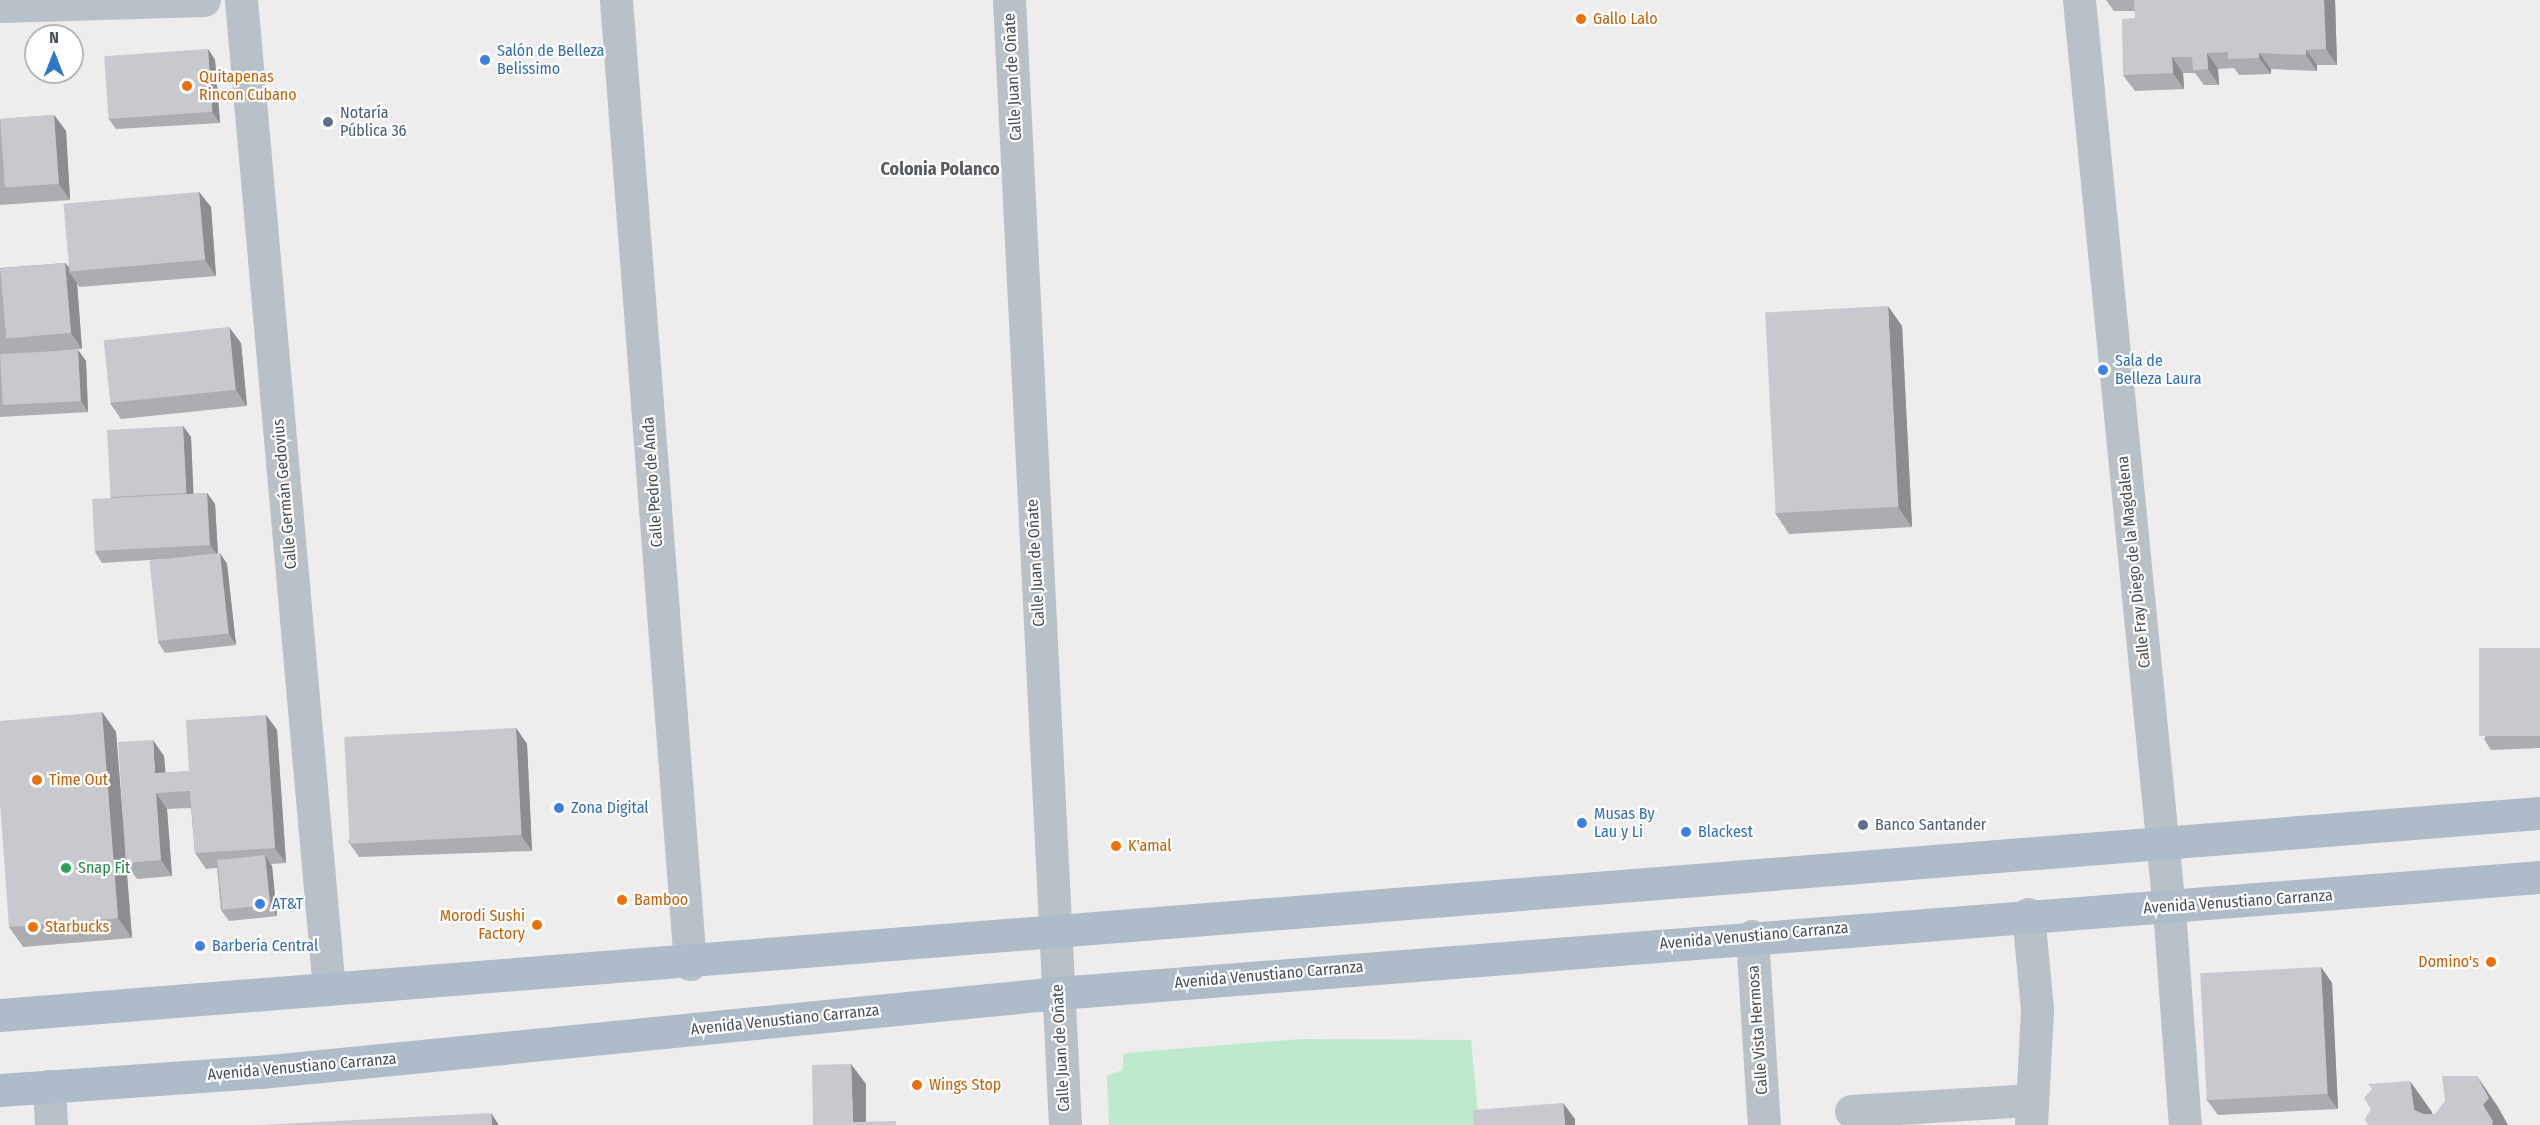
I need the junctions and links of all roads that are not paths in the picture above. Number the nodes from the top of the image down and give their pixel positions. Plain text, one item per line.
1 (204, 0) edge
2 (241, 0) edge
3 (616, 0) edge
4 (1009, 0) edge
5 (2079, 0) edge
6 (0, 6) edge
7 (2540, 813) edge
8 (2161, 846) junction
9 (2540, 877) edge
10 (2169, 909) junction
11 (2028, 914) junction
12 (1054, 933) junction
13 (1752, 936) junction
14 (690, 964) junction
15 (329, 989) junction
16 (1058, 993) junction
17 (0, 1015) edge
18 (49, 1086) junction
19 (0, 1090) edge
20 (1851, 1111) dead end
21 (2030, 1112) edge
22 (1904, 1116) edge
23 (51, 1125) edge
24 (1065, 1125) edge
25 (1764, 1125) edge
26 (2185, 1125) edge

1 - 6 street
2 - 15 street, Calle Germán Gedovius
3 - 14 street, Calle Pedro de Anda
4 - 12 street, Calle Juan de Oñate
5 - 8 street, Calle Fray Diego de la Magdalena
7 - 8 main road
8 - 10 street, Calle Fray Diego de la Magdalena
8 - 12 main road
9 - 10 main road, Avenida Venustiano Carranza
10 - 11 main road, Avenida Venustiano Carranza
10 - 26 street, Calle Fray Diego de la Magdalena
11 - 13 main road, Avenida Venustiano Carranza
11 - 21 street
12 - 14 main road
12 - 16 street, Calle Juan de Oñate
13 - 16 main road, Avenida Venustiano Carranza
13 - 25 street, Calle Vista Hermosa
14 - 15 main road
15 - 17 main road
16 - 18 main road, Avenida Venustiano Carranza
16 - 24 street, Calle Juan de Oñate
18 - 19 main road, Avenida Venustiano Carranza
18 - 23 street
20 - 22 street
21 - 22 street

